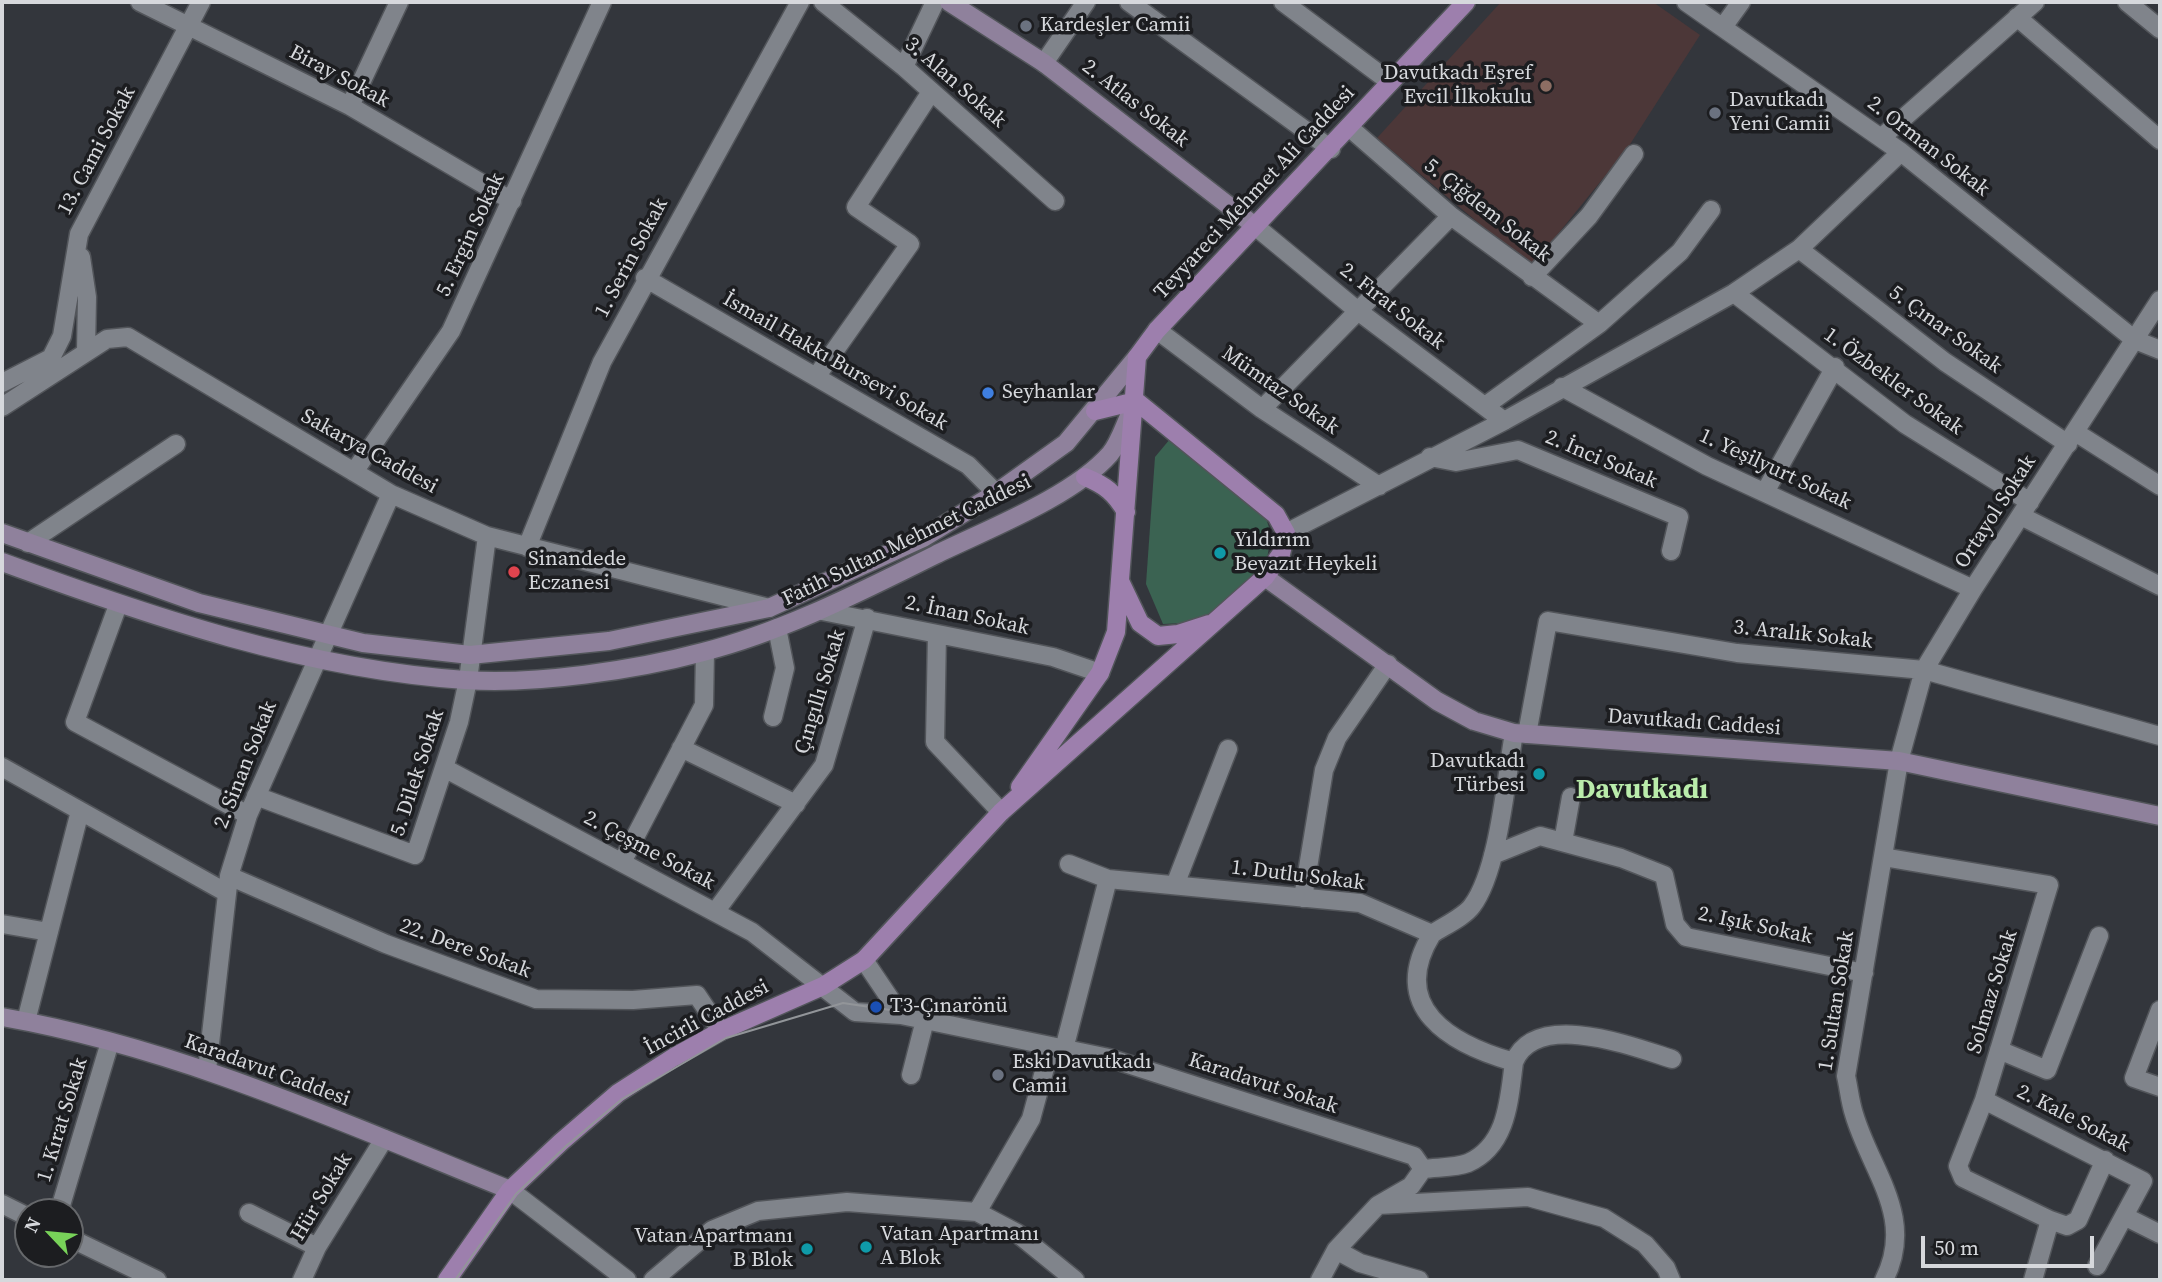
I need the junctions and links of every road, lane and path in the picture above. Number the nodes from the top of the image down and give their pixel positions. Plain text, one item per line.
1 (140, 2) edge
2 (201, 2) edge
3 (399, 2) edge
4 (602, 2) edge
5 (800, 2) edge
6 (823, 2) edge
7 (935, 2) edge
8 (949, 2) edge
9 (1086, 2) edge
10 (1129, 2) edge
11 (1283, 2) edge
12 (1466, 2) edge
13 (1686, 2) edge
14 (1741, 2) edge
15 (2035, 2) edge
16 (2127, 2) edge
17 (2017, 17) junction
18 (190, 25) junction
19 (1723, 27) junction
20 (2160, 29) edge
21 (1044, 62) junction
22 (904, 68) junction
23 (1390, 82) junction
24 (931, 92) junction
25 (350, 107) junction
26 (1350, 128) junction
27 (1881, 138) junction
28 (2160, 140) edge
29 (1331, 149) junction
30 (1900, 152) junction
31 (1634, 154) dead end
32 (512, 201) junction
33 (1055, 201) dead end
34 (1711, 210) dead end
35 (1451, 216) junction
36 (1255, 226) junction
37 (79, 234) junction
38 (1799, 249) junction
39 (1532, 277) junction
40 (645, 278) junction
41 (1734, 293) junction
42 (2160, 300) edge
43 (1359, 311) junction
44 (1600, 324) junction
45 (1157, 330) junction
46 (2135, 340) junction
47 (2160, 350) edge
48 (86, 351) junction
49 (1137, 357) junction
50 (1835, 368) junction
51 (816, 377) junction
52 (2, 383) edge
53 (1562, 387) junction
54 (1136, 401) junction
55 (1485, 406) junction
56 (2, 407) edge
57 (1262, 408) junction
58 (1095, 411) junction
59 (1504, 421) junction
60 (2071, 438) junction
61 (176, 444) dead end
62 (1430, 457) junction
63 (354, 472) junction
64 (1085, 478) junction
65 (1379, 486) junction
66 (2160, 486) edge
67 (1765, 492) junction
68 (996, 493) junction
69 (391, 494) junction
70 (2025, 509) junction
71 (1126, 512) junction
72 (2, 533) edge
73 (1286, 533) junction
74 (487, 536) junction
75 (28, 543) junction
76 (527, 547) junction
77 (1671, 551) dead end
78 (2, 562) edge
79 (1265, 577) junction
80 (1120, 580) junction
81 (2160, 586) edge
82 (1973, 589) junction
83 (118, 605) junction
84 (769, 608) junction
85 (822, 611) junction
86 (867, 618) junction
87 (1217, 621) junction
88 (777, 628) junction
89 (937, 634) junction
90 (326, 635) junction
91 (705, 652) junction
92 (470, 654) junction
93 (314, 660) junction
94 (1388, 664) junction
95 (1924, 670) junction
96 (1100, 673) junction
97 (468, 680) junction
98 (773, 718) dead end
99 (1520, 733) junction
100 (2160, 736) edge
101 (681, 748) junction
102 (1228, 749) dead end
103 (1899, 761) junction
104 (2, 767) edge
105 (446, 769) junction
106 (256, 796) junction
107 (1571, 797) dead end
108 (796, 803) junction
109 (80, 811) junction
110 (1001, 812) junction
111 (248, 815) junction
112 (2160, 816) edge
113 (1563, 842) junction
114 (1493, 855) junction
115 (1883, 858) junction
116 (622, 862) junction
117 (1069, 864) dead end
118 (1108, 879) junction
119 (228, 884) junction
120 (1175, 885) junction
121 (1303, 898) junction
122 (715, 912) junction
123 (2, 924) edge
124 (49, 932) junction
125 (1432, 934) junction
126 (2099, 936) dead end
127 (864, 960) junction
128 (1864, 973) junction
129 (823, 986) junction
130 (2160, 1010) edge
131 (901, 1015) junction
132 (2, 1017) edge
133 (925, 1020) junction
134 (26, 1021) junction
135 (721, 1031) junction
136 (110, 1042) junction
137 (1058, 1047) junction
138 (1999, 1050) junction
139 (1672, 1059) dead end
140 (1514, 1062) junction
141 (207, 1070) junction
142 (911, 1075) dead end
143 (2160, 1087) edge
144 (1984, 1100) junction
145 (384, 1139) junction
146 (2105, 1160) junction
147 (1423, 1169) junction
148 (510, 1190) junction
149 (63, 1198) edge
150 (1378, 1205) junction
151 (977, 1212) junction
152 (248, 1213) dead end
153 (2124, 1216) junction
154 (2050, 1220) junction
155 (2160, 1234) edge
156 (84, 1245) edge
157 (317, 1247) junction
158 (1336, 1250) junction
159 (2097, 1266) dead end
160 (157, 1280) edge
161 (302, 1280) edge
162 (447, 1280) edge
163 (627, 1280) edge
164 (653, 1280) edge
165 (1075, 1280) edge
166 (1320, 1280) edge
167 (1419, 1280) edge
168 (1671, 1280) edge
169 (1884, 1280) edge
170 (2033, 1280) edge

1 - 18 street, Biray Sokak
2 - 18 street, 13. Cami Sokak
3 - 25 street
4 - 32 street, 5. Ergin Sokak
5 - 40 street, 1. Serin Sokak
6 - 22 street, 3. Alan Sokak
7 - 22 street
8 - 21 main road, 2. Atlas Sokak
9 - 21 street
10 - 29 street
11 - 23 street
12 - 23 main road, Teyyareci Mehmet Ali Caddesi
13 - 19 street, 2. Orman Sokak
14 - 19 street
15 - 17 street
16 - 20 street
17 - 27 street
17 - 28 street
18 - 25 street, Biray Sokak
18 - 37 street, 13. Cami Sokak
19 - 27 street, 2. Orman Sokak
21 - 36 main road, 2. Atlas Sokak
22 - 24 street, 3. Alan Sokak
23 - 26 main road, Teyyareci Mehmet Ali Caddesi
24 - 33 street, 3. Alan Sokak
24 - 51 street
25 - 32 street, Biray Sokak
26 - 29 main road, Teyyareci Mehmet Ali Caddesi
26 - 35 street, 5. Çiğdem Sokak
27 - 30 street, 2. Orman Sokak
29 - 36 main road, Teyyareci Mehmet Ali Caddesi
30 - 38 street
30 - 46 street, 2. Orman Sokak
31 - 39 street
32 - 63 street, 5. Ergin Sokak
34 - 44 street
35 - 39 street, 5. Çiğdem Sokak
35 - 43 street
36 - 43 street, 2. Fırat Sokak
36 - 45 main road, Teyyareci Mehmet Ali Caddesi
37 - 48 street
37 - 52 street, 13. Cami Sokak
38 - 41 street
38 - 60 street, 5. Çınar Sokak
39 - 44 street, 5. Çiğdem Sokak
40 - 51 street, İsmail Hakkı Bursevi Sokak
40 - 76 street, 1. Serin Sokak
41 - 50 street, 1. Özbekler Sokak
41 - 53 street
42 - 46 street, Ortayol Sokak
43 - 55 street, 2. Fırat Sokak
43 - 57 street
44 - 55 street
45 - 49 main road, Teyyareci Mehmet Ali Caddesi
45 - 57 street, Mümtaz Sokak
46 - 47 street, 2. Orman Sokak
46 - 60 street, Ortayol Sokak
48 - 56 street
48 - 63 street, Sakarya Caddesi
49 - 54 main road
49 - 58 main road, Fatih Sultan Mehmet Caddesi
50 - 67 street
50 - 70 street, 1. Özbekler Sokak
51 - 68 street, İsmail Hakkı Bursevi Sokak
53 - 59 street
53 - 67 street, 1. Yeşilyurt Sokak
54 - 58 main road
54 - 64 main road, Fatih Sultan Mehmet Caddesi
54 - 71 main road
54 - 73 main road
55 - 59 street, 2. Fırat Sokak
57 - 65 street, Mümtaz Sokak
58 - 68 main road, Fatih Sultan Mehmet Caddesi
59 - 62 street
60 - 66 street, 5. Çınar Sokak
60 - 70 street, Ortayol Sokak
61 - 75 street
62 - 65 street
62 - 77 street, 2. İnci Sokak
63 - 69 street, Sakarya Caddesi
64 - 71 main road
64 - 85 main road, Fatih Sultan Mehmet Caddesi
65 - 73 street
67 - 82 street, 1. Yeşilyurt Sokak
68 - 84 main road, Fatih Sultan Mehmet Caddesi
69 - 74 street, Sakarya Caddesi
69 - 90 street, 2. Sinan Sokak
70 - 81 street, 1. Özbekler Sokak
70 - 82 street, Ortayol Sokak
71 - 80 main road
72 - 75 main road, Fatih Sultan Mehmet Caddesi
73 - 79 main road
74 - 76 street, Sakarya Caddesi
74 - 92 street, 5. Dilek Sokak
75 - 90 main road, Fatih Sultan Mehmet Caddesi
76 - 84 street, Sakarya Caddesi
78 - 83 main road, Fatih Sultan Mehmet Caddesi
79 - 87 main road
79 - 94 main road, Davutkadı Caddesi
80 - 87 main road
80 - 96 main road
82 - 95 street, Ortayol Sokak
83 - 93 main road, Fatih Sultan Mehmet Caddesi
83 - 111 street
84 - 92 main road, Fatih Sultan Mehmet Caddesi
85 - 86 street, 2. İnan Sokak
85 - 88 main road, Fatih Sultan Mehmet Caddesi
86 - 89 street, 2. İnan Sokak
86 - 108 street, Çıngıllı Sokak
87 - 110 main road
88 - 91 main road, Fatih Sultan Mehmet Caddesi
88 - 98 street
89 - 96 street, 2. İnan Sokak
89 - 110 street
90 - 92 main road, Fatih Sultan Mehmet Caddesi
90 - 93 street, 2. Sinan Sokak
91 - 97 main road, Fatih Sultan Mehmet Caddesi
91 - 101 street
92 - 97 street, 5. Dilek Sokak
93 - 97 main road, Fatih Sultan Mehmet Caddesi
93 - 106 street, 2. Sinan Sokak
94 - 99 main road, Davutkadı Caddesi
94 - 121 street
95 - 99 street, 3. Aralık Sokak
95 - 100 street, 3. Aralık Sokak
95 - 103 street, Ortayol Sokak
96 - 110 main road
97 - 105 street, 5. Dilek Sokak
99 - 103 main road, Davutkadı Caddesi
99 - 114 street
101 - 108 street
101 - 116 street
102 - 120 street
103 - 112 main road, Davutkadı Caddesi
103 - 115 street, 1. Sultan Sokak
104 - 109 street, 22. Dere Sokak
105 - 106 street, 5. Dilek Sokak
105 - 116 street, 2. Çeşme Sokak
106 - 111 street, 2. Sinan Sokak
107 - 113 street
108 - 122 street, Çıngıllı Sokak
109 - 119 street, 22. Dere Sokak
109 - 124 street
110 - 127 main road, İncirli Caddesi
111 - 119 street, 2. Sinan Sokak
113 - 114 street
113 - 128 street, 2. Işık Sokak
114 - 125 street
115 - 128 street, 1. Sultan Sokak
115 - 138 street, Solmaz Sokak
116 - 122 street, 2. Çeşme Sokak
117 - 118 street, 1. Dutlu Sokak
118 - 120 street, 1. Dutlu Sokak
118 - 137 street
119 - 135 street, 22. Dere Sokak
119 - 141 street, 2. Sinan Sokak
120 - 121 street, 1. Dutlu Sokak
121 - 125 street, 1. Dutlu Sokak
122 - 129 street, 2. Çeşme Sokak
123 - 124 street
124 - 134 street
125 - 140 street
126 - 138 street
127 - 129 main road, İncirli Caddesi
127 - 131 street
128 - 169 street, 1. Sultan Sokak
129 - 131 street, Karadavut Sokak
129 - 135 main road, İncirli Caddesi
130 - 143 street
131 - 133 street, Karadavut Sokak
132 - 134 main road, Karadavut Caddesi
133 - 137 street, Karadavut Sokak
133 - 142 street
134 - 136 main road, Karadavut Caddesi
135 - 148 main road, İncirli Caddesi
136 - 141 main road, Karadavut Caddesi
136 - 149 street, 1. Kırat Sokak
137 - 147 street, Karadavut Sokak
137 - 151 street
138 - 144 street, Solmaz Sokak
139 - 140 street
140 - 147 street
141 - 145 main road, Karadavut Caddesi
144 - 146 street, 2. Kale Sokak
144 - 154 street, Solmaz Sokak
145 - 148 main road, Karadavut Caddesi
145 - 157 street, Hür Sokak
146 - 153 street, 2. Kale Sokak
146 - 154 street
147 - 150 street
148 - 162 main road, İncirli Caddesi
148 - 163 street
150 - 158 street
150 - 168 street
151 - 164 street
151 - 165 street
152 - 157 street
153 - 155 street
153 - 159 street, 2. Kale Sokak
154 - 170 street
156 - 160 street
157 - 161 street, Hür Sokak
158 - 166 street
158 - 167 street

